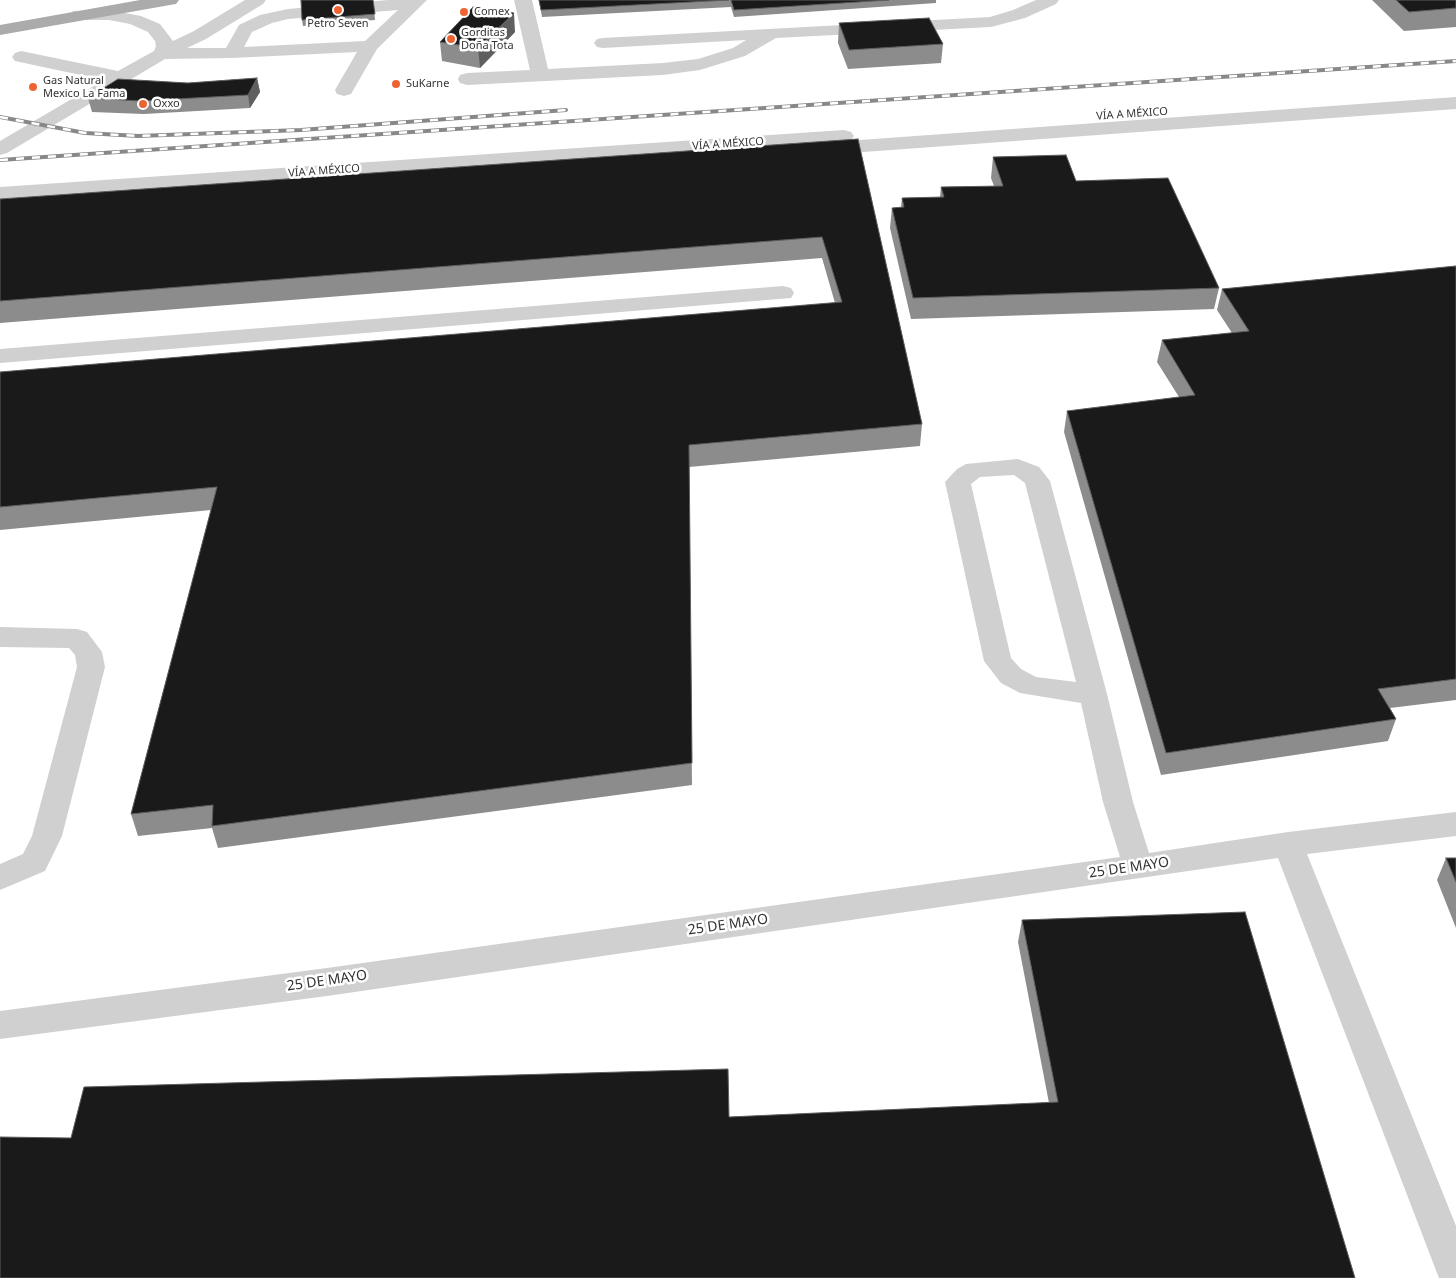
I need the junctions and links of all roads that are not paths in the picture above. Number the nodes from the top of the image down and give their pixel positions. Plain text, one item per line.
1 (170, 0) edge
2 (238, 0) edge
3 (258, 0) edge
4 (523, 0) edge
5 (1050, 0) edge
6 (416, 1) edge
7 (79, 15) junction
8 (0, 30) edge
9 (772, 33) junction
10 (603, 43) dead end
11 (370, 46) junction
12 (163, 53) junction
13 (232, 53) junction
14 (21, 57) dead end
15 (540, 75) junction
16 (123, 78) junction
17 (466, 78) dead end
18 (1456, 89) edge
19 (344, 90) dead end
20 (1456, 103) edge
21 (1058, 126) junction
22 (876, 139) junction
23 (0, 149) edge
24 (0, 192) edge
25 (0, 209) edge
26 (783, 293) dead end
27 (0, 356) edge
28 (0, 637) edge
29 (1093, 694) junction
30 (1456, 824) edge
31 (1288, 844) junction
32 (1138, 867) junction
33 (0, 878) edge
34 (0, 1025) edge
35 (1456, 1273) edge

1 - 7 main road
2 - 12 street
3 - 12 street
4 - 15 street
5 - 9 street
6 - 11 street
6 - 13 street
7 - 8 main road
7 - 12 street
9 - 10 street
9 - 15 street
11 - 13 street
11 - 19 street
12 - 13 street
12 - 16 street
14 - 16 street
15 - 17 street
16 - 23 street
18 - 21 street, VÍA A MÉXICO
20 - 21 street
21 - 22 street
22 - 24 street, VÍA A MÉXICO
22 - 25 street
26 - 27 street
28 - 33 street
29 - 29 street
29 - 32 street
30 - 31 street, 25 DE MAYO
31 - 32 street, 25 DE MAYO
31 - 35 street
32 - 34 street, 25 DE MAYO

